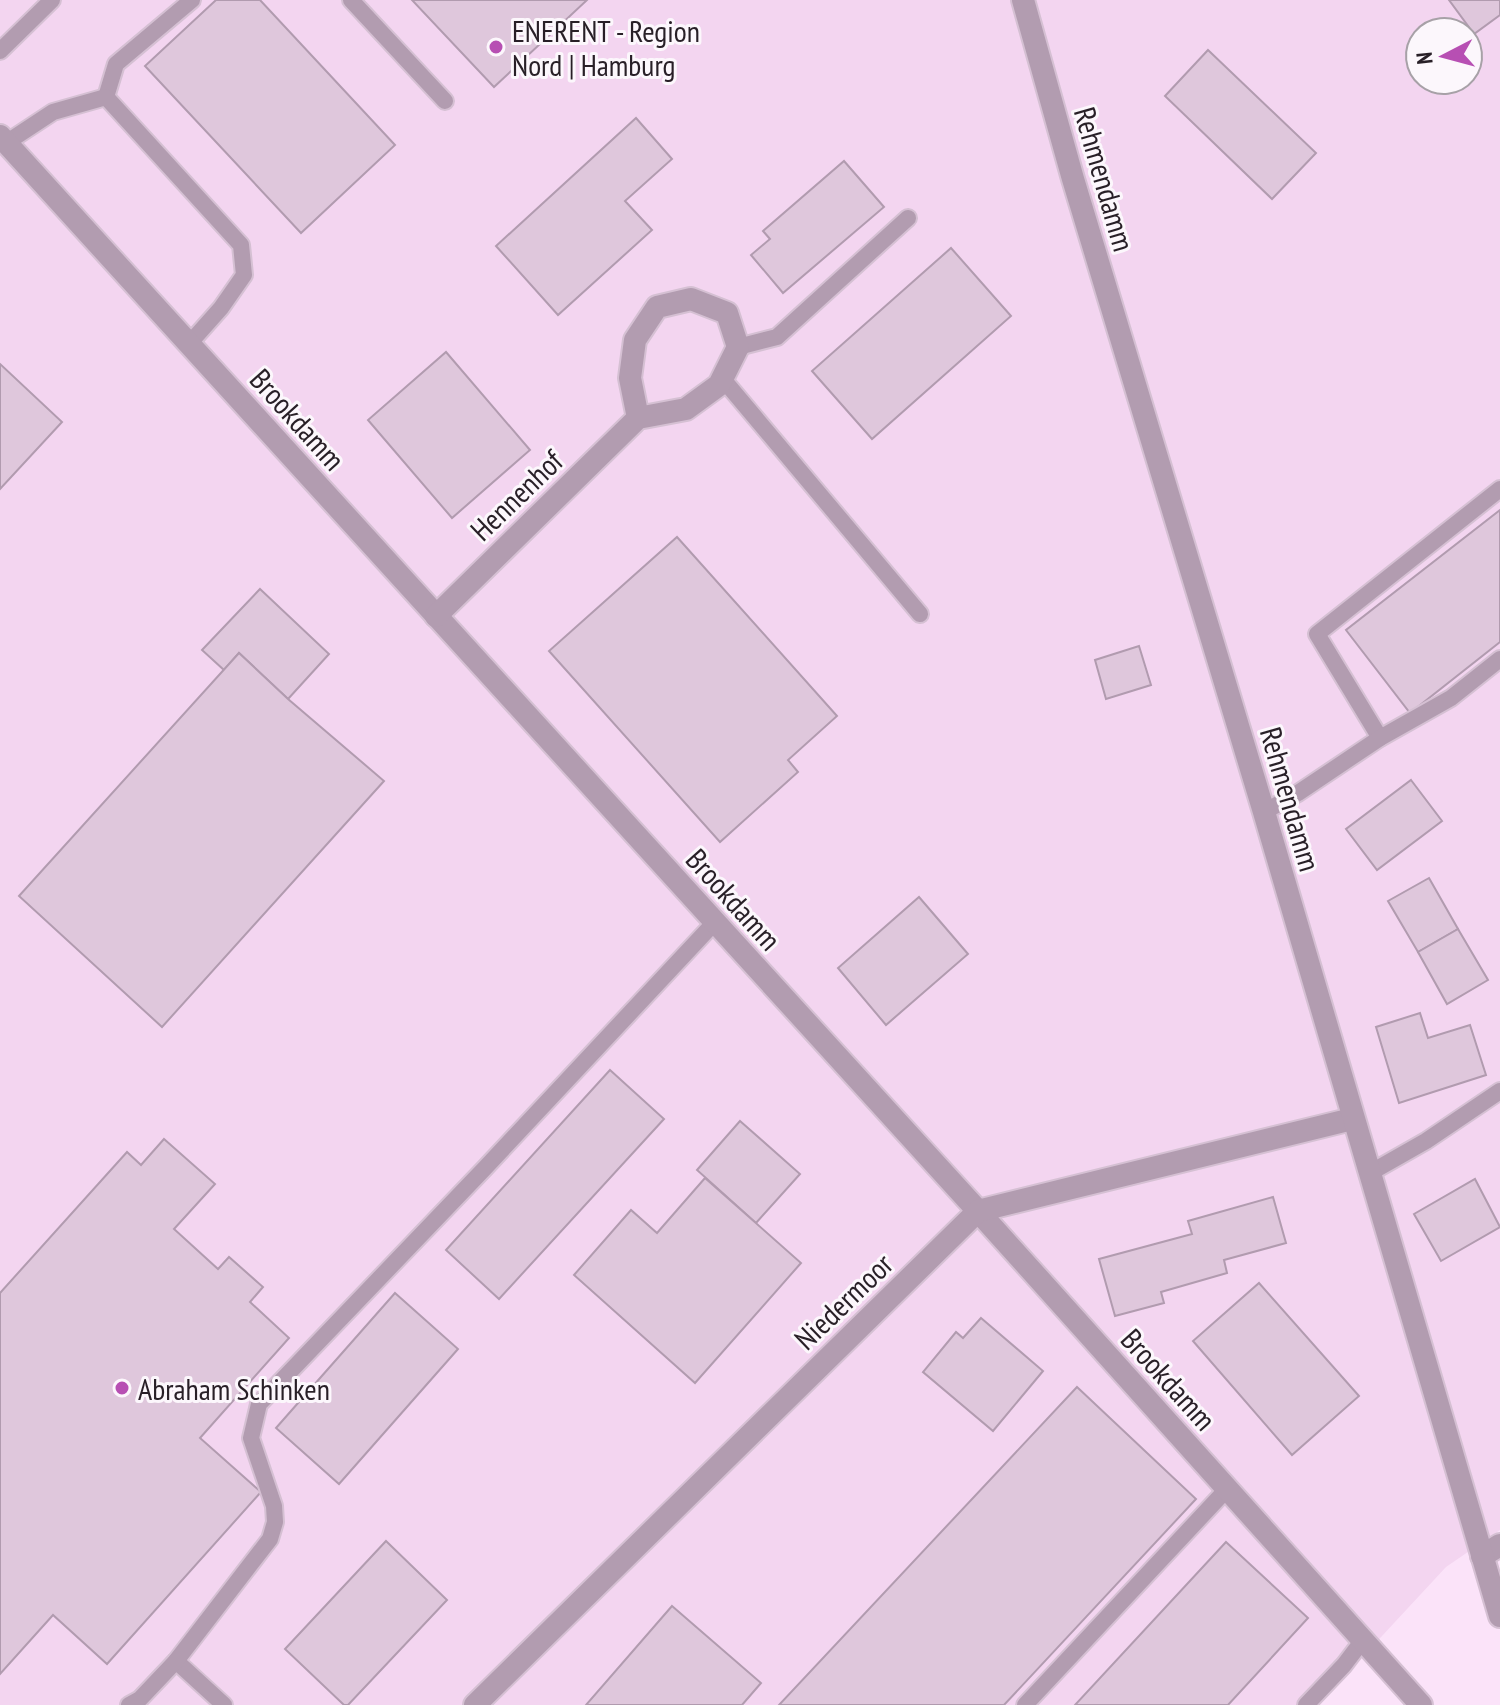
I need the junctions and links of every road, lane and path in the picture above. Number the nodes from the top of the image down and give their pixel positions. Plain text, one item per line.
1 (52, 0) edge
2 (192, 0) edge
3 (351, 0) edge
4 (1023, 0) edge
5 (0, 51) edge
6 (106, 97) junction
7 (445, 101) dead end
8 (3, 139) edge
9 (908, 218) dead end
10 (189, 344) junction
11 (738, 347) junction
12 (722, 378) junction
13 (638, 418) junction
14 (1500, 489) edge
15 (920, 614) dead end
16 (436, 616) junction
17 (1500, 659) edge
18 (1380, 738) junction
19 (1264, 812) junction
20 (715, 922) junction
21 (1500, 1091) edge
22 (1352, 1119) junction
23 (1368, 1174) junction
24 (978, 1211) junction
25 (1227, 1489) junction
26 (1491, 1550) edge
27 (1500, 1616) edge
28 (1363, 1640) junction
29 (176, 1661) junction
30 (129, 1705) edge
31 (224, 1705) edge
32 (475, 1705) edge
33 (1025, 1705) edge
34 (1306, 1705) edge
35 (1421, 1705) edge

1 - 5 lane
2 - 6 lane
3 - 7 lane
4 - 19 street, Rehmendamm
6 - 8 lane
6 - 10 lane
8 - 10 street, Brookdamm
9 - 11 lane
10 - 16 street, Brookdamm
11 - 12 street
11 - 13 street
12 - 13 street
12 - 15 lane
13 - 16 street, Hennenhof
14 - 18 lane
16 - 20 street, Brookdamm
17 - 18 lane
18 - 19 lane
19 - 22 street, Rehmendamm
20 - 24 street, Brookdamm
20 - 29 lane
21 - 23 lane
22 - 23 street, Rehmendamm
22 - 24 street
23 - 26 street, Rehmendamm
24 - 25 street, Brookdamm
24 - 32 street, Niedermoor
25 - 28 street, Brookdamm
25 - 33 lane
26 - 27 street, Rehmendamm
28 - 34 lane
28 - 35 street, Brookdamm
29 - 30 lane
29 - 31 lane

